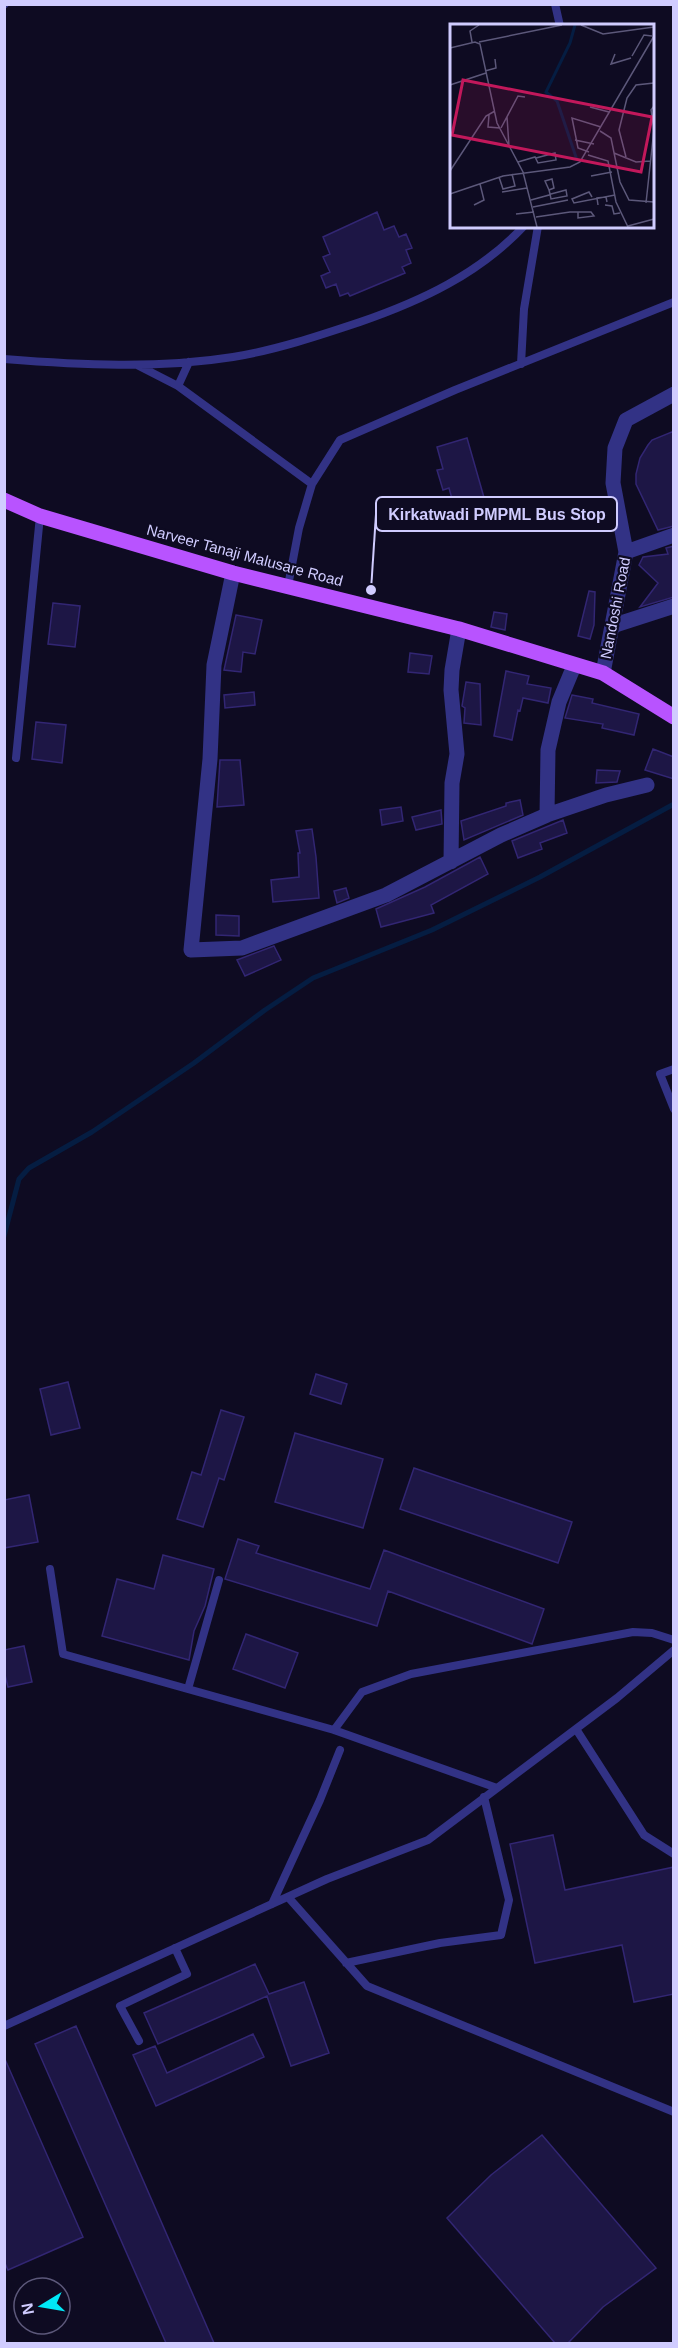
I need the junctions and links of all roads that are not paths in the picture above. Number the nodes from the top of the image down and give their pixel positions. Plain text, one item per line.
1 (555, 4) edge
2 (560, 24) edge
3 (522, 228) edge
4 (538, 228) edge
5 (674, 302) edge
6 (4, 360) edge
7 (189, 362) junction
8 (135, 364) junction
9 (521, 364) junction
10 (178, 386) junction
11 (674, 394) edge
12 (312, 484) junction
13 (4, 500) edge
14 (4, 510) edge
15 (40, 516) junction
16 (674, 535) edge
17 (626, 552) junction
18 (233, 573) junction
19 (288, 586) junction
20 (674, 606) edge
21 (612, 626) junction
22 (459, 629) junction
23 (574, 666) junction
24 (603, 673) junction
25 (674, 717) edge
26 (16, 758) dead end
27 (647, 785) dead end
28 (544, 816) junction
29 (451, 862) junction
30 (674, 1069) edge
31 (674, 1109) edge
32 (50, 1569) dead end
33 (219, 1580) dead end
34 (674, 1640) edge
35 (674, 1650) edge
36 (188, 1689) junction
37 (576, 1729) junction
38 (334, 1730) junction
39 (340, 1750) dead end
40 (497, 1788) junction
41 (484, 1797) junction
42 (674, 1854) edge
43 (288, 1897) junction
44 (272, 1904) junction
45 (175, 1948) junction
46 (346, 1962) junction
47 (4, 2026) edge
48 (139, 2041) dead end
49 (674, 2112) edge

1 - 2 lane
3 - 7 lane
4 - 9 lane
5 - 9 lane
6 - 8 lane
7 - 8 lane
7 - 10 lane
8 - 10 lane
9 - 12 lane
10 - 12 lane
11 - 17 street, Nandoshi Road
12 - 19 lane
13 - 15 main road, Narveer Tanaji Malusare Road
14 - 15 main road, Narveer Tanaji Malusare Road
15 - 18 main road, Narveer Tanaji Malusare Road
15 - 26 lane
16 - 17 street
17 - 21 street, Nandoshi Road
18 - 19 main road, Narveer Tanaji Malusare Road
18 - 29 street
19 - 22 main road, Narveer Tanaji Malusare Road
20 - 21 street
21 - 24 street, Nandoshi Road
22 - 23 main road, Narveer Tanaji Malusare Road
22 - 29 street
23 - 24 main road, Narveer Tanaji Malusare Road
23 - 28 street
24 - 25 main road, Narveer Tanaji Malusare Road
27 - 28 street
28 - 29 street
30 - 31 lane
32 - 36 lane
33 - 36 lane
34 - 38 lane
35 - 37 lane
36 - 38 lane
37 - 40 lane
37 - 42 lane
38 - 40 lane
39 - 44 lane
40 - 41 lane
41 - 43 lane
41 - 46 lane
43 - 44 lane
43 - 46 lane
44 - 45 lane
45 - 47 lane
45 - 48 lane
46 - 49 lane

